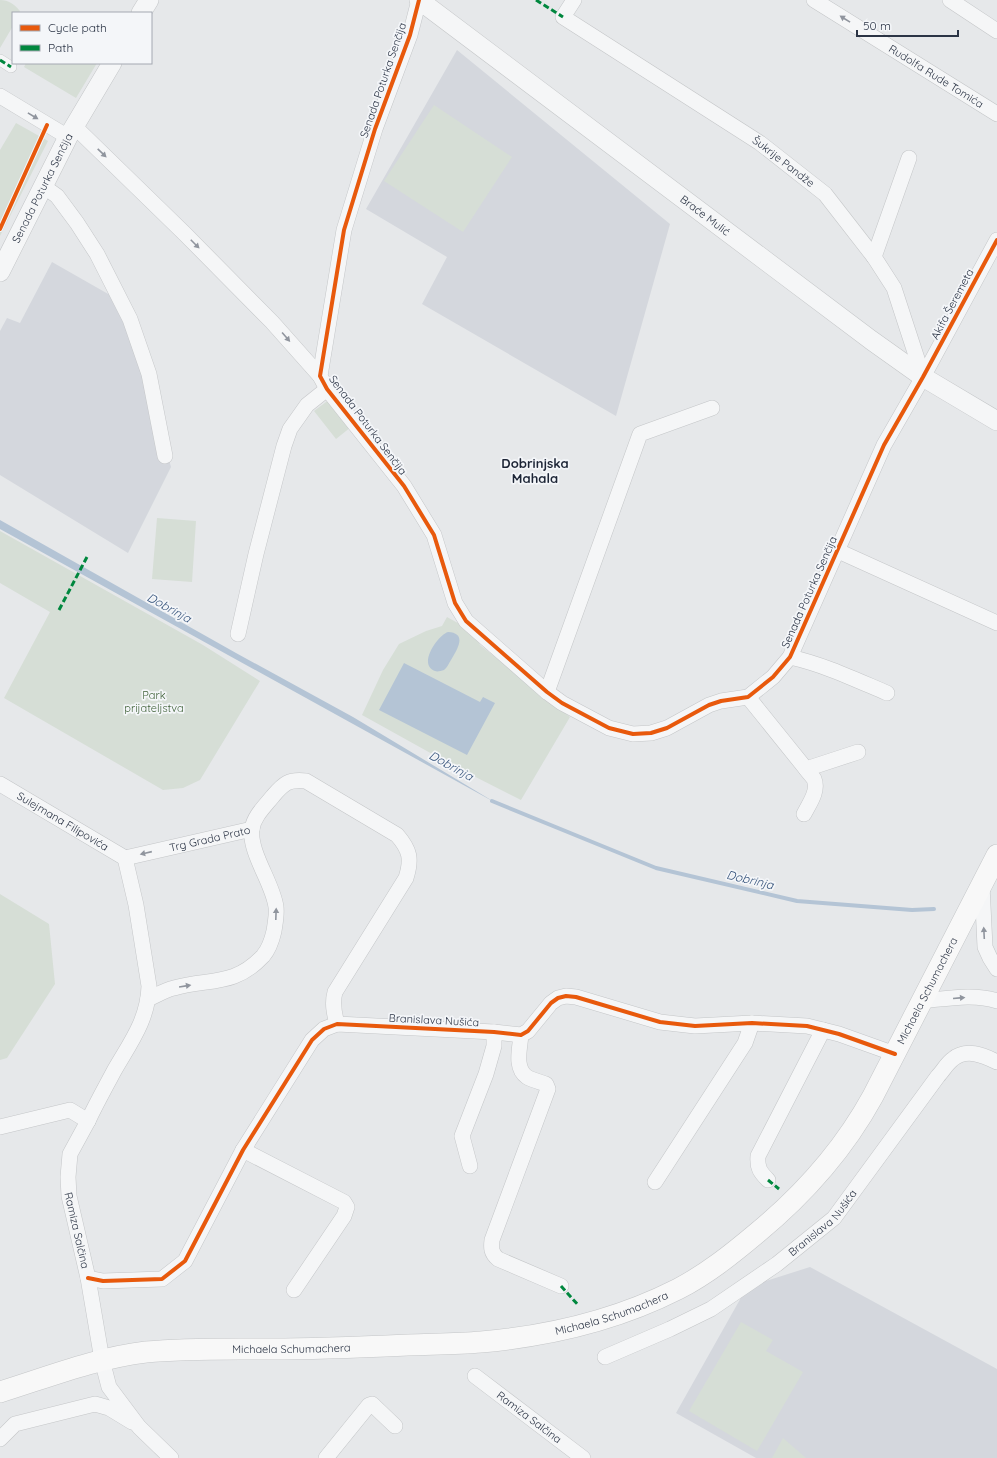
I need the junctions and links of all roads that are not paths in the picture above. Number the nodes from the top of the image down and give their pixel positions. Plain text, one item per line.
1 (149, 0) edge
2 (419, 0) edge
3 (574, 0) edge
4 (814, 0) edge
5 (950, 0) edge
6 (142, 12) edge
7 (997, 31) edge
8 (0, 60) edge
9 (111, 64) edge
10 (11, 67) dead end
11 (0, 96) edge
12 (997, 114) edge
13 (71, 132) junction
14 (910, 158) dead end
15 (43, 186) junction
16 (997, 240) edge
17 (874, 257) junction
18 (0, 272) edge
19 (923, 377) junction
20 (323, 382) junction
21 (712, 408) dead end
22 (997, 421) edge
23 (165, 456) dead end
24 (836, 550) junction
25 (997, 623) edge
26 (238, 634) dead end
27 (790, 657) junction
28 (547, 692) junction
29 (887, 693) dead end
30 (748, 697) junction
31 (858, 752) dead end
32 (806, 769) junction
33 (0, 784) edge
34 (804, 814) dead end
35 (252, 830) junction
36 (997, 855) edge
37 (125, 858) junction
38 (982, 885) junction
39 (997, 969) edge
40 (148, 998) junction
41 (997, 1001) edge
42 (921, 1002) junction
43 (752, 1023) junction
44 (337, 1024) junction
45 (823, 1030) junction
46 (494, 1032) junction
47 (521, 1035) junction
48 (895, 1054) junction
49 (997, 1062) edge
50 (88, 1121) junction
51 (0, 1128) edge
52 (243, 1150) junction
53 (470, 1166) dead end
54 (768, 1180) dead end
55 (655, 1182) dead end
56 (88, 1278) junction
57 (561, 1286) dead end
58 (294, 1290) dead end
59 (605, 1357) dead end
60 (102, 1360) junction
61 (475, 1376) dead end
62 (0, 1392) edge
63 (395, 1426) dead end
64 (139, 1427) junction
65 (0, 1439) edge
66 (171, 1458) edge
67 (326, 1458) edge
68 (583, 1458) edge

1 - 6 street
2 - 19 street, Braće Mulić
2 - 20 street, Senada Poturka Senčija
3 - 17 street, Šukrije Pandže
12 -> 4 street, Rudolfa Rude Tomića
5 - 7 street
8 - 10 street
9 - 13 street, Senada Poturka Senčija
11 -> 13 street
13 - 15 street, Senada Poturka Senčija
13 -> 20 street, Senada Poturka Senčija
14 - 17 street
15 - 18 street, Senada Poturka Senčija
15 - 23 street
16 - 19 street, Akifa Šeremeta
17 - 19 street, Šukrije Pandže
19 - 22 street, Braće Mulić
19 - 24 street, Senada Poturka Senčija
20 - 26 street, Senada Poturka Senčija
20 - 28 street, Senada Poturka Senčija
21 - 28 street
24 - 25 street, Senada Poturka Senčija
24 - 27 street, Senada Poturka Senčija
27 - 29 street, Senada Poturka Senčija
27 - 30 street, Senada Poturka Senčija
28 - 30 street, Senada Poturka Senčija
30 - 32 street
31 - 32 street
32 - 34 street
33 - 37 street, Sulejmana Filipovića
35 -> 37 street, Trg Grada Prato
40 -> 35 street, Trg Grada Prato
35 - 44 street
36 - 38 main road, Michaela Schumachera
37 - 40 street
39 -> 38 street
38 - 42 main road, Michaela Schumachera
40 - 50 street
42 -> 41 street
42 - 48 main road, Michaela Schumachera
43 - 45 street
43 - 47 street
43 - 55 street
44 - 46 street, Branislava Nušića
44 - 52 street
45 - 48 street
45 - 54 street
46 - 47 street, Branislava Nušića
46 - 53 street, Branislava Nušića
47 - 57 street
48 - 60 main road, Michaela Schumachera
49 - 59 street, Branislava Nušića
50 - 51 street
50 - 56 street, Ramiza Salčina
52 - 56 street
52 - 58 street
56 - 60 street, Ramiza Salčina
60 - 62 main road, Michaela Schumachera
60 - 64 street, Ramiza Salčina
61 - 68 street, Ramiza Salčina
63 - 67 street
64 - 65 street, Ramiza Salčina
64 - 66 street, Ramiza Salčina

